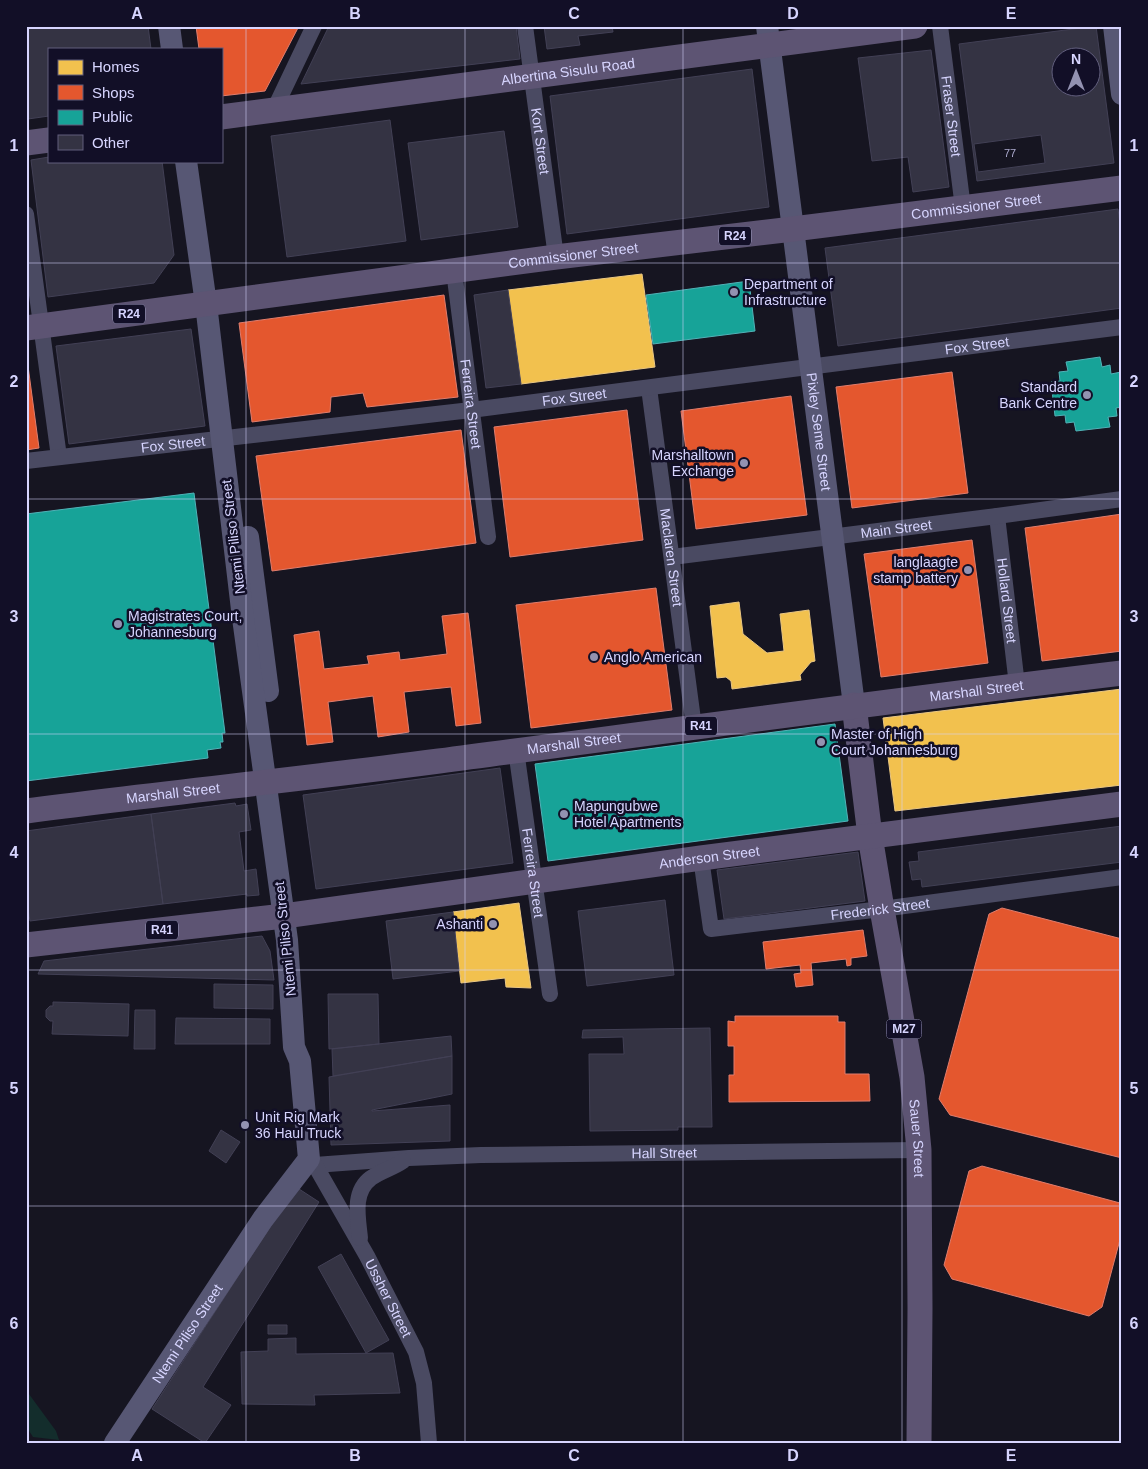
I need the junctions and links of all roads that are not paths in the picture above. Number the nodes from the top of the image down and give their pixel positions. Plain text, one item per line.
1 (170, 26) edge
2 (184, 26) edge
3 (314, 26) edge
4 (525, 26) edge
5 (916, 26) edge
6 (940, 26) edge
7 (1114, 26) edge
8 (768, 36) edge
9 (172, 48) edge
10 (187, 48) edge
11 (532, 77) junction
12 (1122, 94) edge
13 (274, 110) junction
14 (222, 117) edge
15 (48, 140) edge
16 (26, 143) edge
17 (186, 162) edge
18 (200, 162) edge
19 (1122, 188) edge
20 (963, 208) junction
21 (26, 214) edge
22 (793, 230) junction
23 (556, 257) junction
24 (454, 271) junction
25 (212, 302) junction
26 (34, 327) edge
27 (1122, 327) edge
28 (811, 367) junction
29 (649, 388) junction
30 (471, 410) junction
31 (228, 437) junction
32 (59, 457) junction
33 (26, 461) edge
34 (1122, 499) edge
35 (997, 516) junction
36 (833, 536) junction
37 (488, 537) dead end
38 (672, 557) junction
39 (1122, 673) edge
40 (1017, 685) junction
41 (854, 705) junction
42 (694, 728) junction
43 (516, 750) junction
44 (273, 780) junction
45 (1122, 804) edge
46 (26, 812) edge
47 (870, 836) junction
48 (701, 858) junction
49 (1122, 877) edge
50 (533, 880) junction
51 (882, 909) junction
52 (291, 914) junction
53 (26, 945) edge
54 (550, 994) dead end
55 (918, 1150) junction
56 (409, 1158) junction
57 (312, 1162) junction
58 (361, 1245) junction
59 (115, 1443) edge
60 (429, 1443) edge
61 (919, 1443) edge

1 - 9 street
2 - 10 street
3 - 13 street
4 - 11 street, Kort Street
5 - 8 main road, Albertina Sisulu Road
6 - 20 street, Fraser Street
7 - 12 street
8 - 11 main road, Albertina Sisulu Road
8 - 22 street, Pixley Seme Street / M27
11 - 13 main road, Albertina Sisulu Road
11 - 23 street, Kort Street
13 - 14 main road, Albertina Sisulu Road
15 - 16 main road
17 - 25 street, Ntemi Piliso Street
18 - 25 street, Ntemi Piliso Street
19 - 20 main road, Commissioner Street / R24
20 - 22 main road, Commissioner Street / R24
21 - 26 street
22 - 23 main road, Commissioner Street / R24
22 - 28 street, Pixley Seme Street / M27
23 - 24 main road, Commissioner Street / R24
24 - 25 main road, Commissioner Street / R24
24 - 30 street, Ferreira Street
25 - 26 main road, Commissioner Street / R24
25 - 31 street, Ntemi Piliso Street
26 - 32 street
27 - 28 street, Fox Street
28 - 29 street, Fox Street
28 - 36 street, Pixley Seme Street / M27
29 - 30 street, Fox Street
29 - 38 street, Maclaren Street
30 - 31 street, Fox Street
30 - 37 street, Ferreira Street
31 - 32 street, Fox Street
31 - 44 street, Ntemi Piliso Street
32 - 33 street, Fox Street
34 - 35 street, Main Street
35 - 36 street, Main Street
35 - 40 street, Hollard Street
36 - 38 street, Main Street
36 - 41 street, Pixley Seme Street / M27
38 - 42 street, Maclaren Street
39 - 40 main road, Marshall Street / R41
40 - 41 main road, Marshall Street / R41
41 - 42 main road, Marshall Street / R41
41 - 47 main road, Pixley Seme Street / M27
42 - 43 main road, Marshall Street / R41
43 - 44 main road, Marshall Street / R41
43 - 50 street, Ferreira Street
44 - 46 main road, Marshall Street / R41
44 - 52 street, Ntemi Piliso Street
45 - 47 main road, Anderson Street / R41
47 - 48 main road, Anderson Street / R41
47 - 51 main road, Sauer Street / M27
48 - 50 main road, Anderson Street / R41
48 - 51 street, Frederick Street
49 - 51 street, Frederick Street
50 - 52 main road, Anderson Street / R41
50 - 54 street, Ferreira Street
51 - 55 main road, Sauer Street / M27
52 - 53 main road, R41
52 - 57 street, Ntemi Piliso Street
55 - 56 street, Hall Street
55 - 61 main road, Sauer Street / M27
56 - 57 street, Hall Street
56 - 58 street, Hall Street
57 - 58 street, Ussher Street
57 - 59 street, Ntemi Piliso Street
58 - 60 street, Ussher Street

